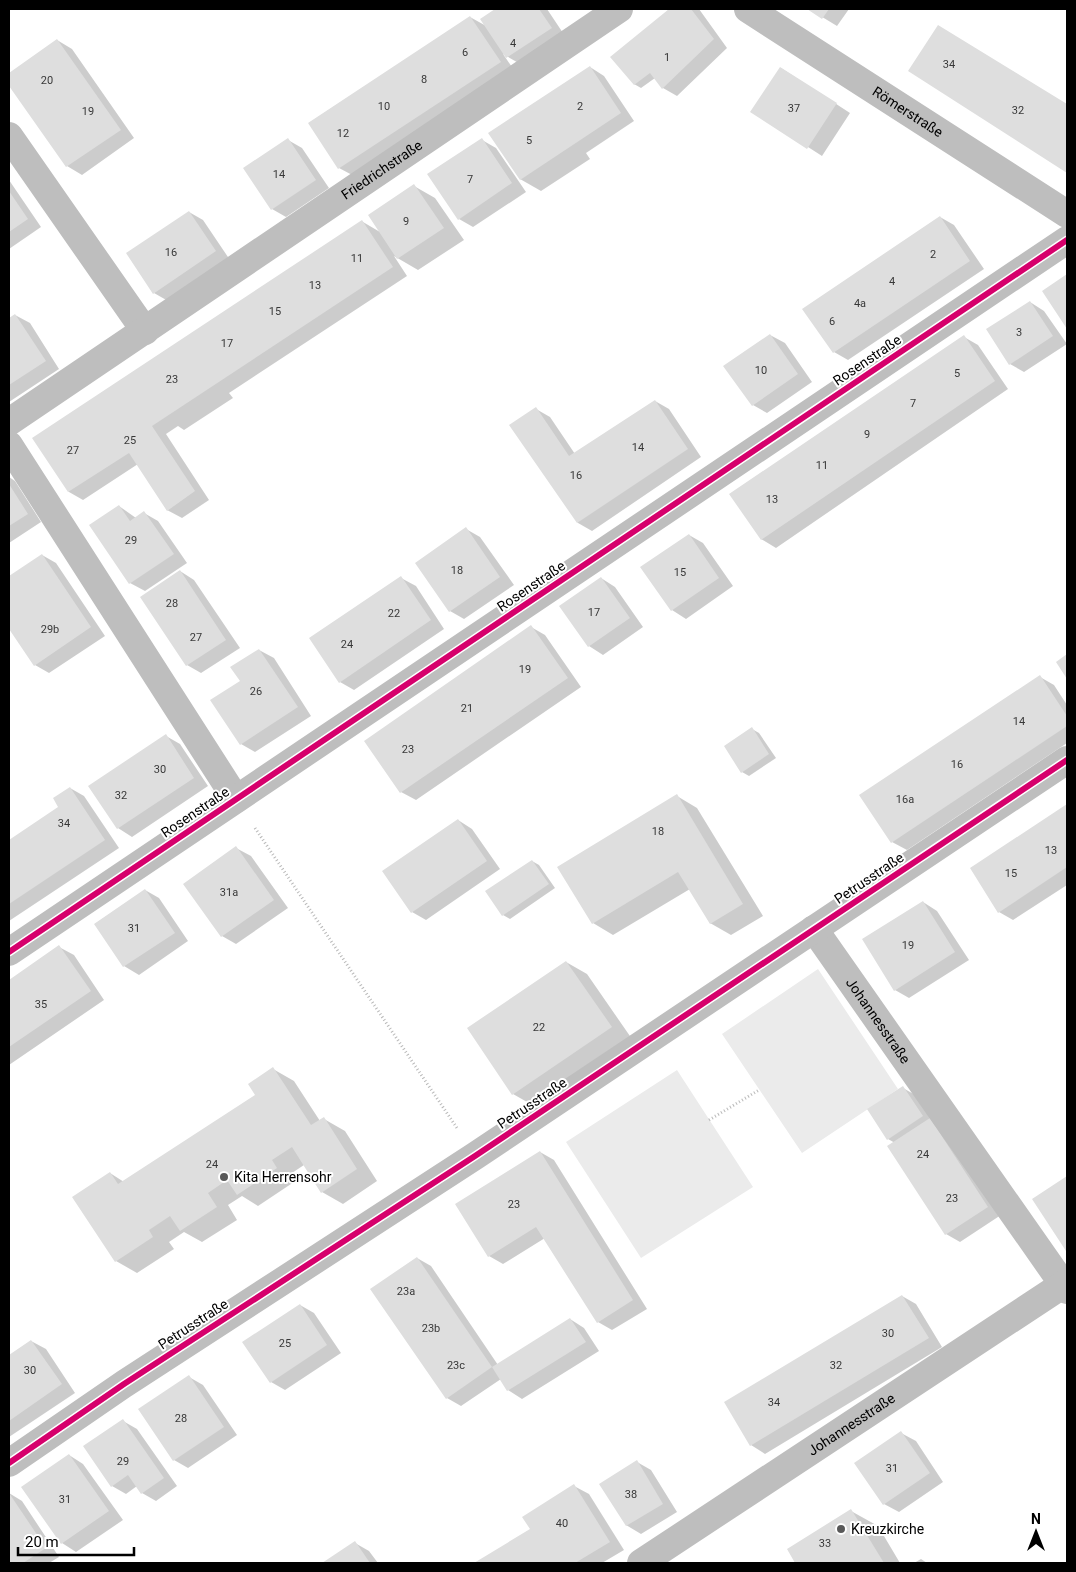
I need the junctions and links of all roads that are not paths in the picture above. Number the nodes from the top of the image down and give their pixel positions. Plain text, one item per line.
1 (620, 9) edge
2 (748, 9) edge
3 (9, 136) edge
4 (1067, 214) edge
5 (1067, 240) edge
6 (145, 331) junction
7 (9, 422) edge
8 (9, 445) edge
9 (1067, 760) edge
10 (236, 799) junction
11 (814, 929) junction
12 (9, 952) edge
13 (1066, 1285) edge
14 (9, 1463) edge
15 (641, 1563) edge

1 - 6 street, Friedrichstraße
2 - 4 street, Römerstraße
3 - 6 street
5 - 10 street, Rosenstraße
6 - 7 street, Friedrichstraße
8 - 10 street, Rosenstraße
9 - 11 street, Petrusstraße
10 - 12 street, Rosenstraße
11 - 13 street, Johannesstraße
11 - 14 street, Petrusstraße
13 - 15 street, Johannesstraße

